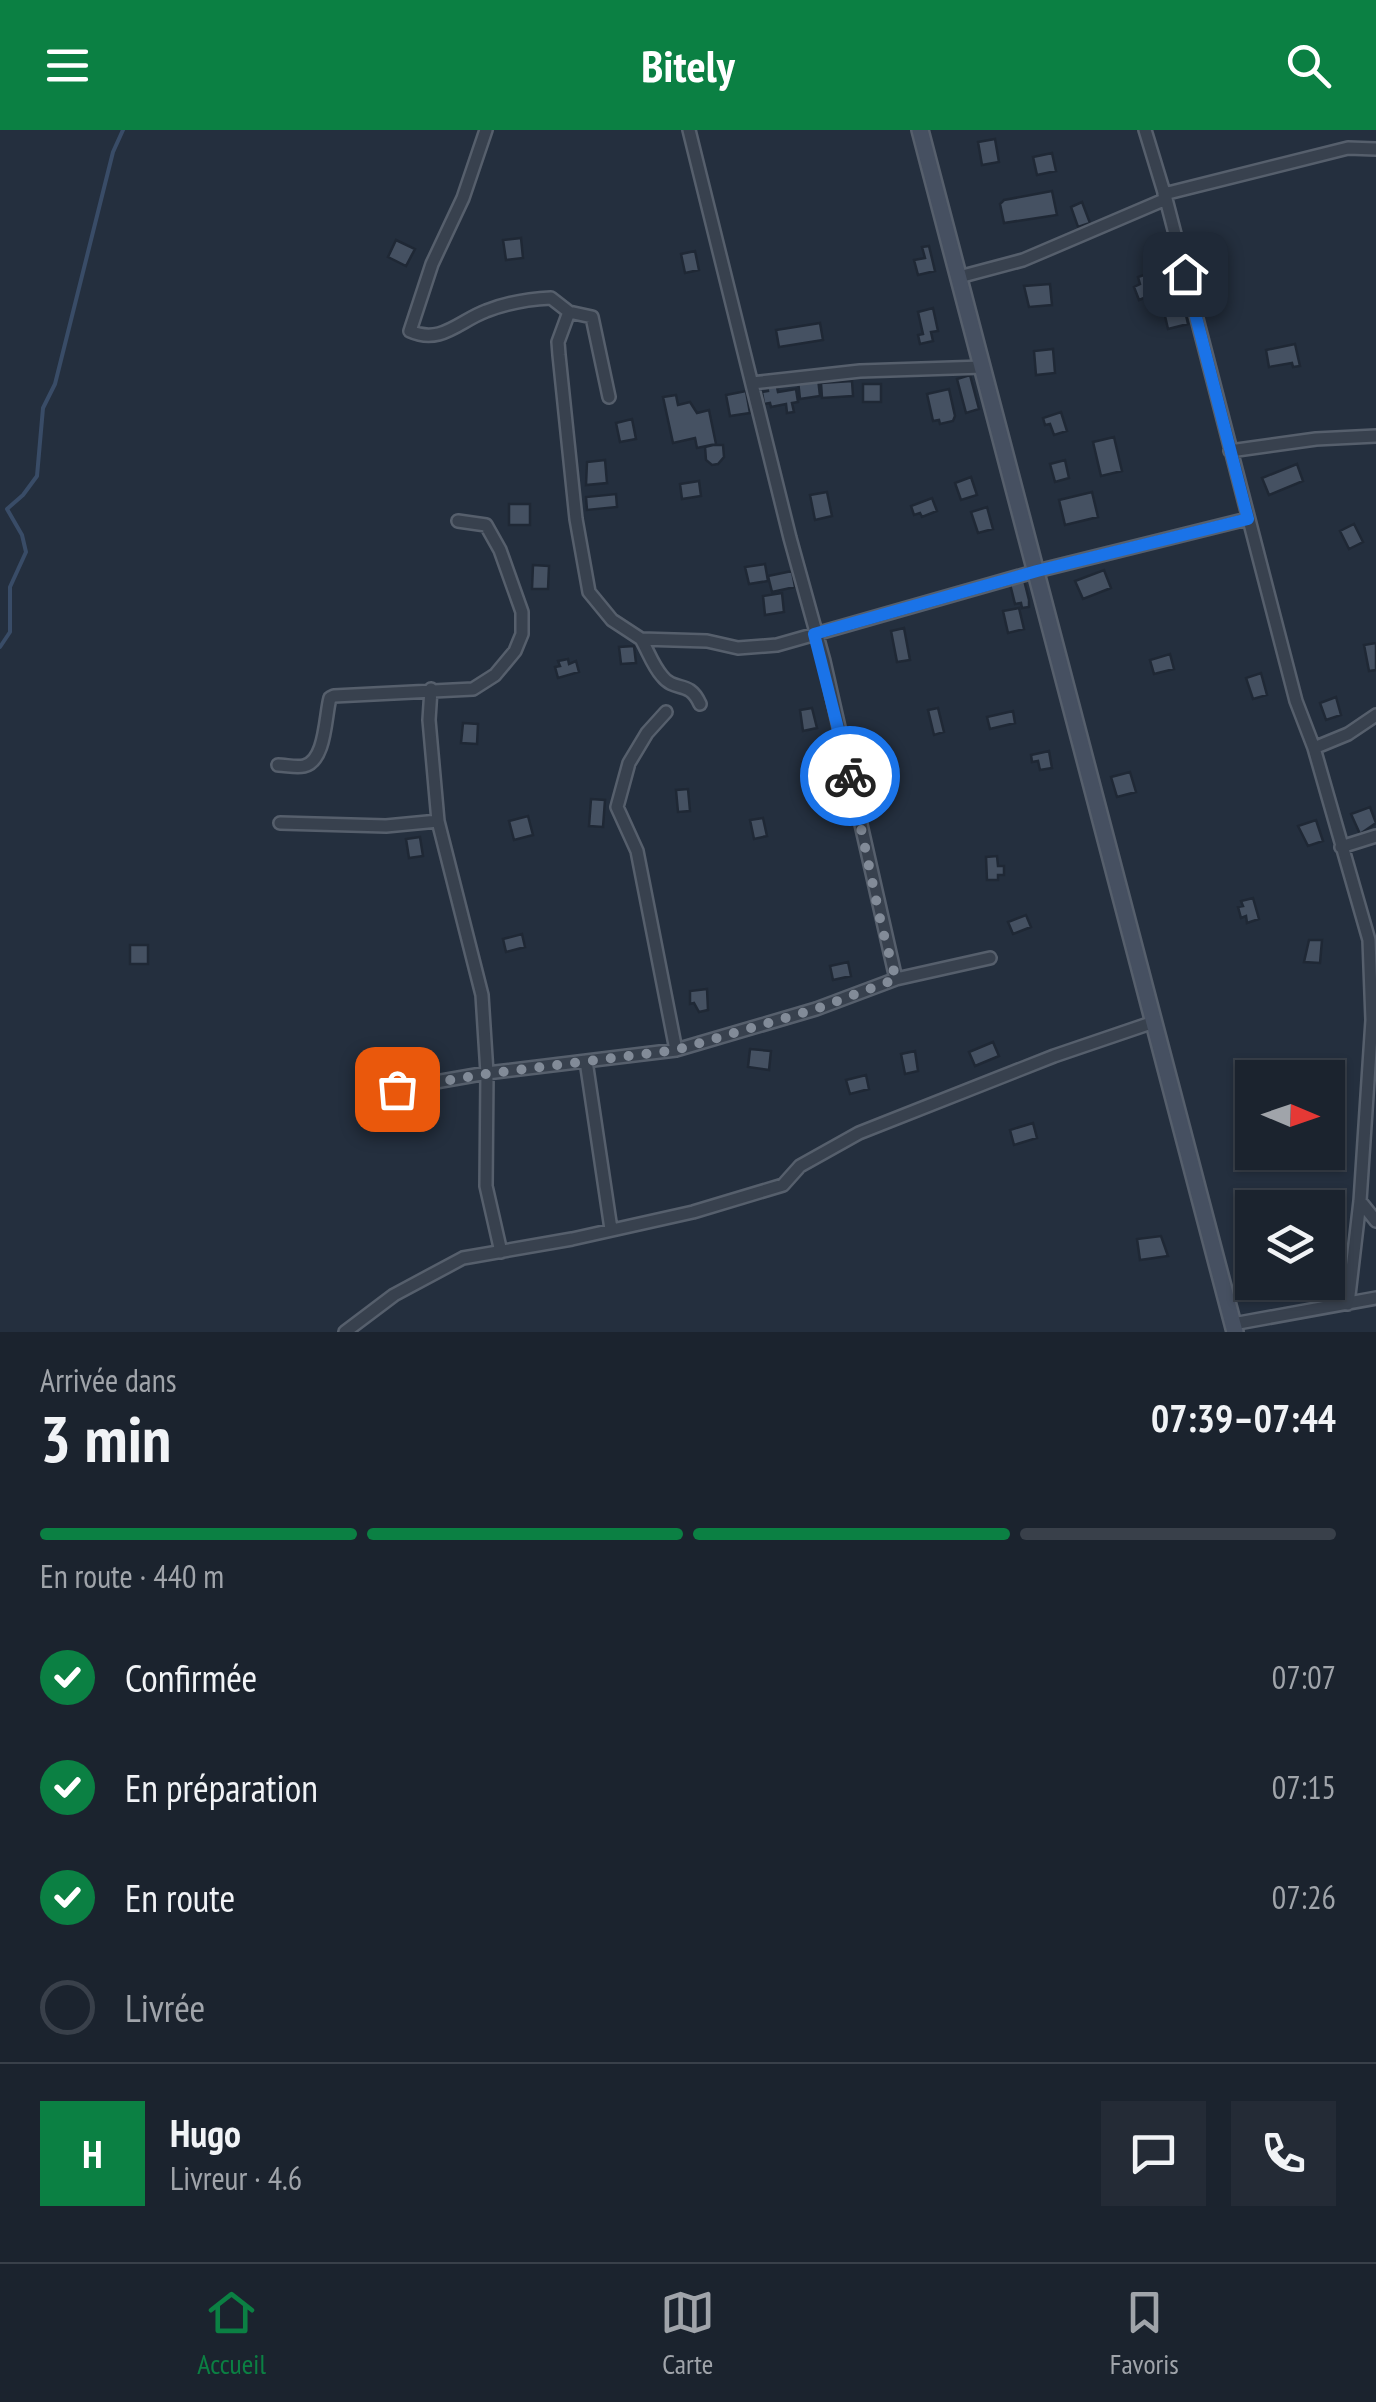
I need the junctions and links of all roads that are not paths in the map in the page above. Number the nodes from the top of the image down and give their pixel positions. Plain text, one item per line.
1 (486, 130) edge
2 (688, 130) edge
3 (920, 130) edge
4 (1144, 130) edge
5 (1376, 149) edge
6 (1165, 197) junction
7 (959, 277) junction
8 (569, 312) junction
9 (982, 368) junction
10 (752, 382) junction
11 (609, 397) dead end
12 (1376, 436) edge
13 (1230, 451) junction
14 (1248, 519) junction
15 (458, 521) dead end
16 (1037, 571) junction
17 (814, 634) junction
18 (641, 639) junction
19 (431, 689) junction
20 (700, 704) dead end
21 (666, 712) dead end
22 (1376, 715) edge
23 (1314, 748) junction
24 (278, 765) dead end
25 (438, 821) junction
26 (280, 822) dead end
27 (1376, 836) edge
28 (1341, 847) junction
29 (990, 958) dead end
30 (896, 979) junction
31 (1154, 1022) junction
32 (676, 1050) junction
33 (586, 1061) junction
34 (1372, 1072) edge
35 (486, 1074) junction
36 (367, 1094) dead end
37 (1360, 1201) junction
38 (1376, 1221) edge
39 (611, 1228) junction
40 (502, 1252) junction
41 (1376, 1298) edge
42 (1348, 1304) junction
43 (1234, 1328) edge
44 (345, 1332) edge

1 - 8 street
2 - 10 street
3 - 7 main road
4 - 6 street
5 - 6 street
6 - 7 street
6 - 13 street
7 - 9 main road
8 - 11 street
8 - 18 street
9 - 10 street
9 - 16 main road
10 - 17 street
12 - 13 street
13 - 14 street
14 - 16 street
14 - 23 street
15 - 19 street
16 - 17 street
16 - 31 main road
17 - 18 street
17 - 30 street
18 - 20 street
19 - 24 street
19 - 25 street
21 - 32 street
22 - 23 street
23 - 28 street
25 - 26 street
25 - 35 street
27 - 28 street
28 - 34 street
29 - 30 street
30 - 32 street
31 - 39 street
31 - 43 main road
32 - 33 street
33 - 35 street
33 - 39 street
34 - 37 street
35 - 36 street
35 - 40 street
37 - 38 street
37 - 42 street
39 - 40 street
40 - 44 street
41 - 42 street
42 - 43 street

